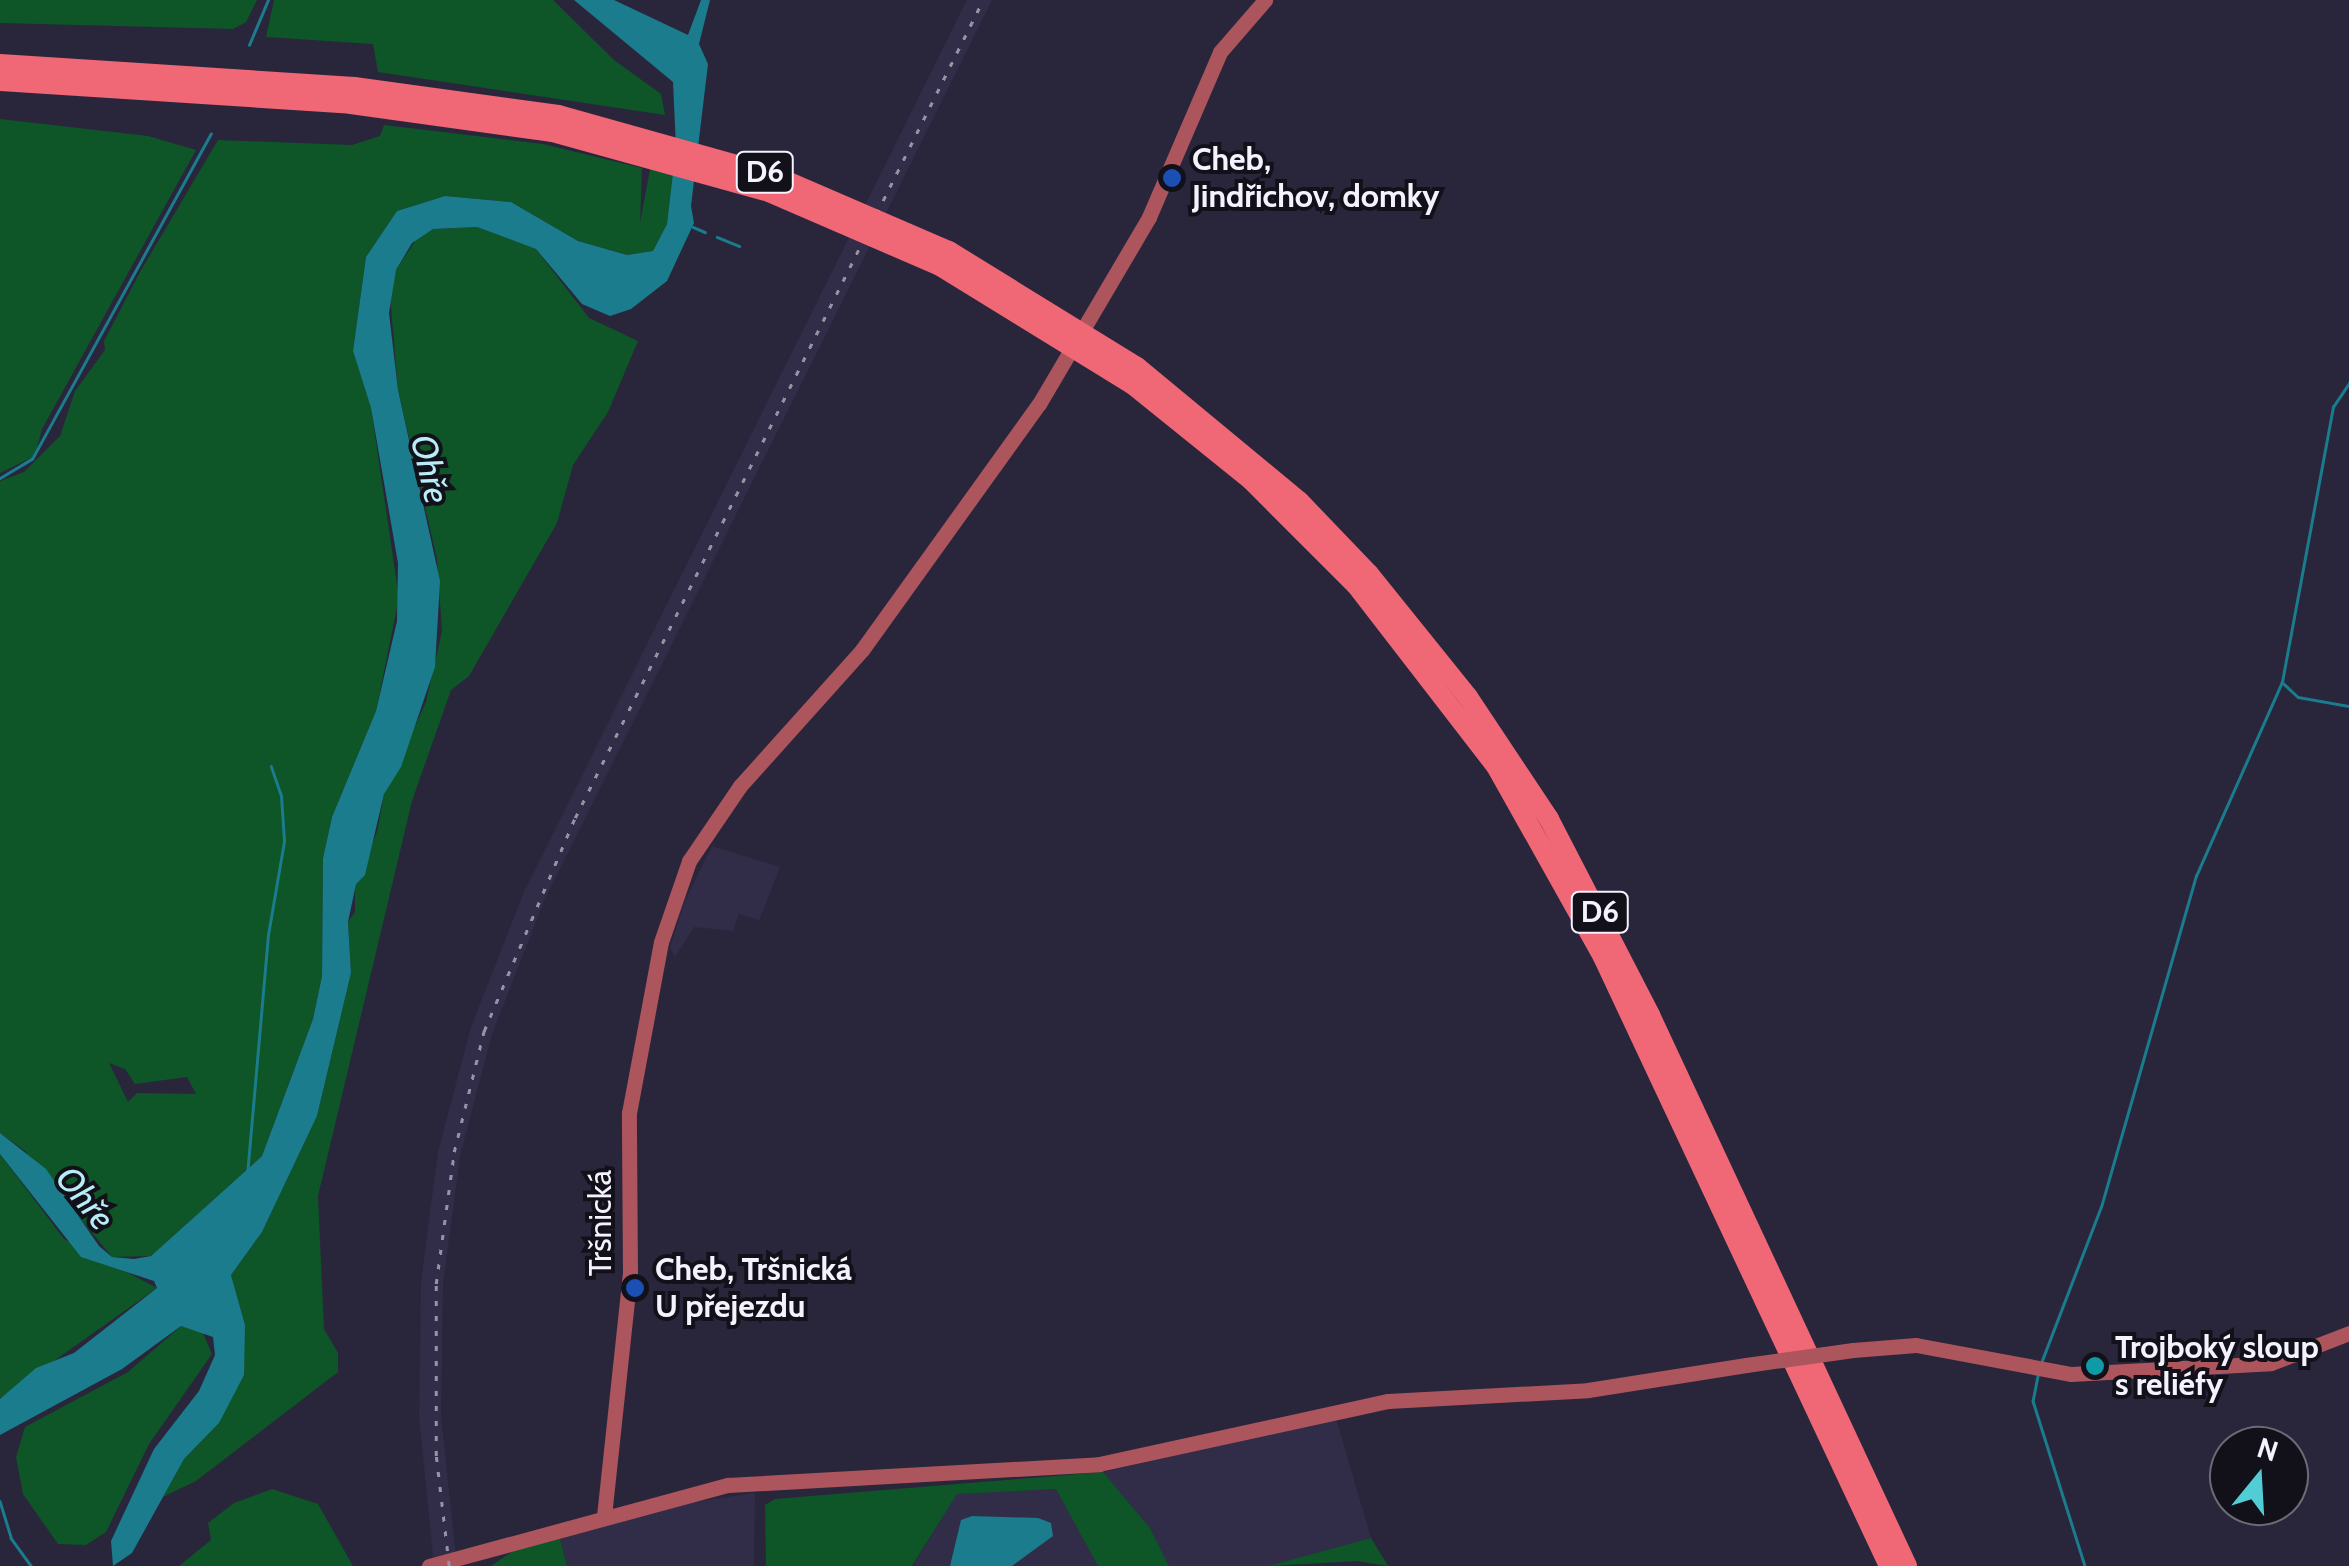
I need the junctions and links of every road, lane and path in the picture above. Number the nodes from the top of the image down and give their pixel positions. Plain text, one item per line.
1 (1266, 0) edge
2 (0, 64) edge
3 (0, 81) edge
4 (352, 96) junction
5 (1134, 375) junction
6 (2349, 1333) edge
7 (604, 1516) junction
8 (429, 1566) edge
9 (1888, 1566) edge
10 (1907, 1566) edge

1 - 7 street, Tršnická
2 - 4 highway, D6
3 - 4 highway, D6
4 - 5 highway, D6, bridge
5 - 9 highway, D6
5 - 10 highway, D6
6 - 7 street, bridge
7 - 8 street

